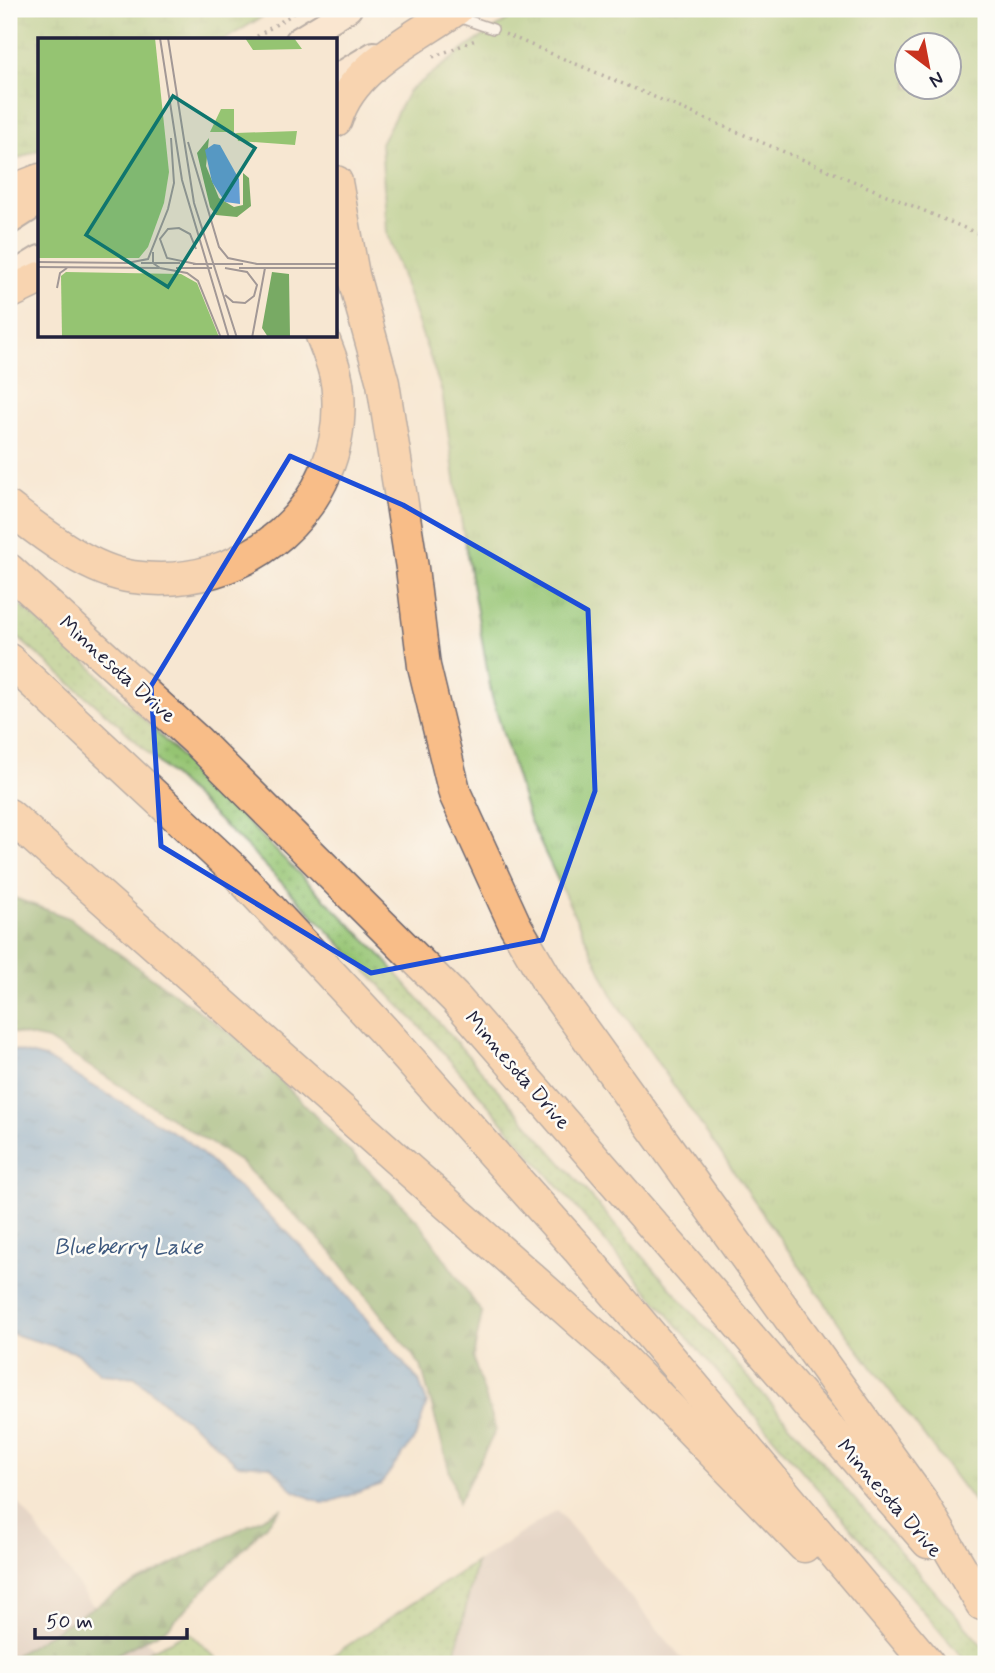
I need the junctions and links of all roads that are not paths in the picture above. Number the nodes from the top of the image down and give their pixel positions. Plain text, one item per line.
1 (349, 9) edge
2 (451, 10) edge
3 (496, 30) road end
4 (301, 38) edge
5 (338, 75) edge
6 (338, 113) edge
7 (38, 181) edge
8 (9, 192) edge
9 (338, 192) edge
10 (38, 201) edge
11 (9, 220) edge
12 (338, 247) edge
13 (38, 259) edge
14 (354, 275) junction
15 (9, 277) edge
16 (38, 279) edge
17 (9, 292) edge
18 (323, 338) edge
19 (9, 508) edge
20 (9, 570) edge
21 (9, 660) edge
22 (9, 815) edge
23 (984, 1606) edge
24 (927, 1664) edge

1 - 4 main road
2 - 3 lane
2 - 5 main road
2 - 6 highway
7 - 8 highway
9 - 14 highway
10 - 11 main road
12 - 14 highway
13 - 15 main road
14 - 23 highway
16 - 17 highway
18 - 19 highway
20 - 23 highway, Minnesota Drive
21 - 24 highway
22 - 24 highway

